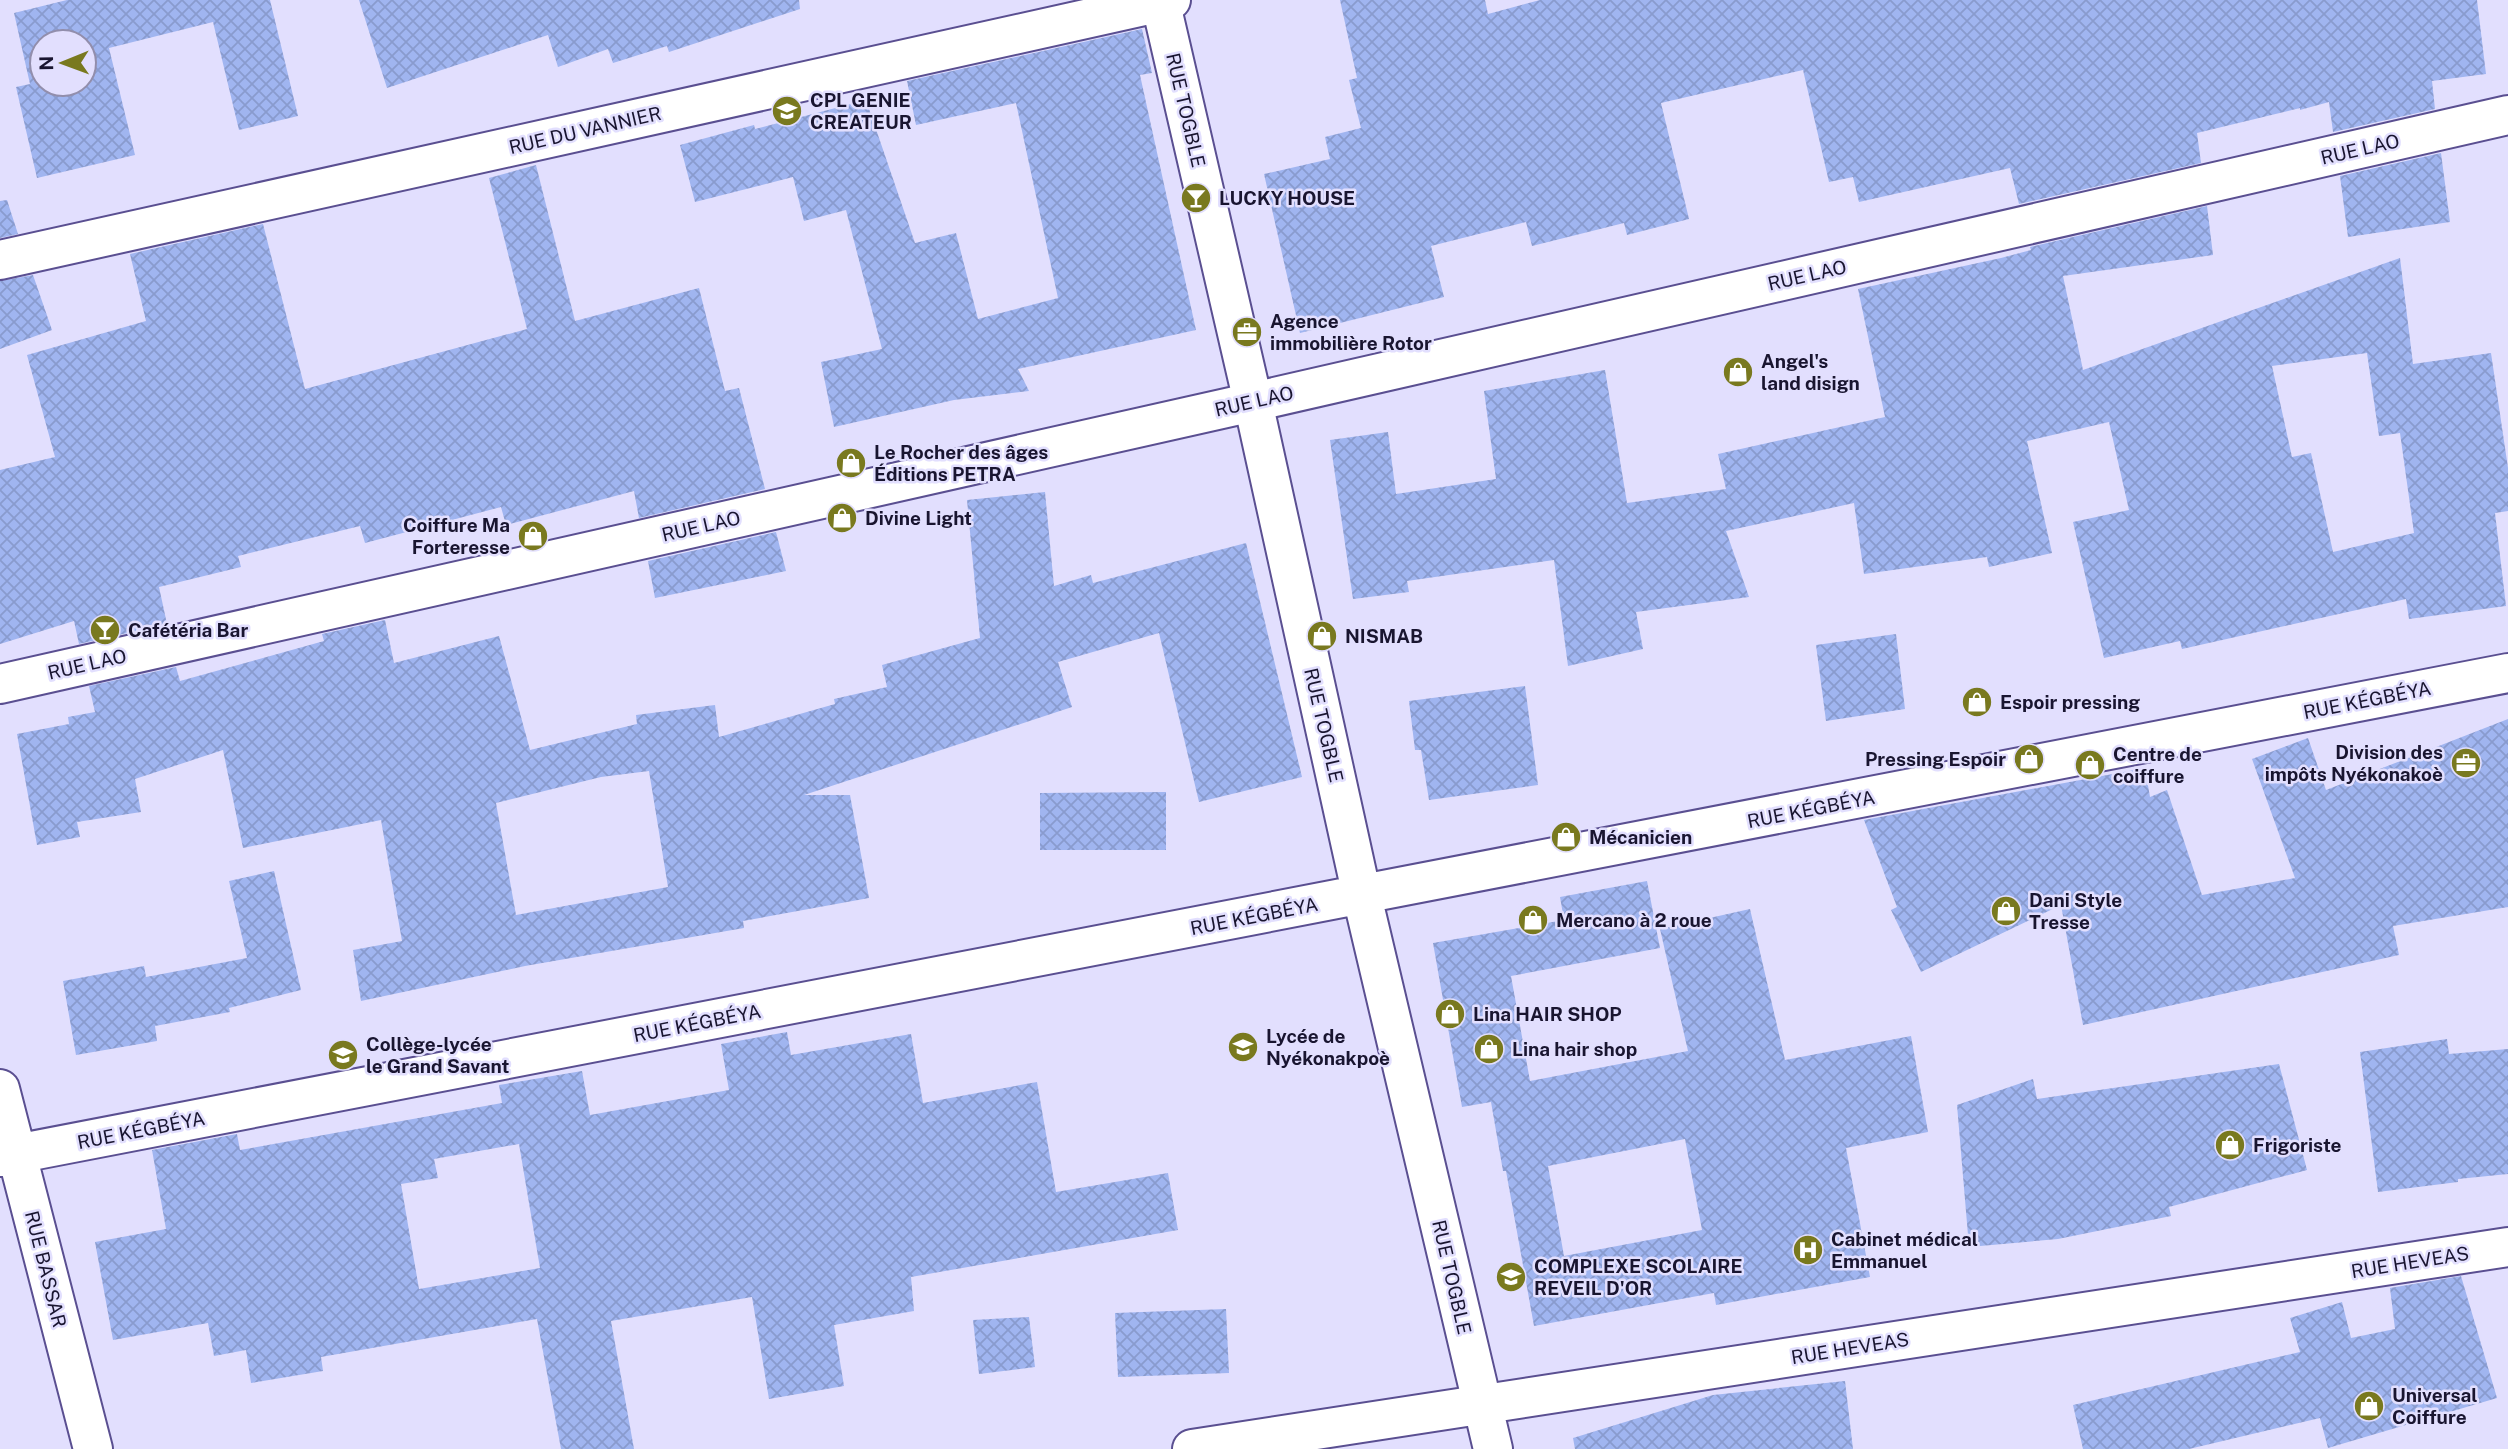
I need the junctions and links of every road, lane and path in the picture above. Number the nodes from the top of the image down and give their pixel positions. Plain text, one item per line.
1 (1164, 1) edge
2 (2508, 115) edge
3 (0, 260) edge
4 (1253, 402) junction
5 (2508, 673) edge
6 (0, 684) edge
7 (1362, 896) junction
8 (0, 1089) edge
9 (8, 1155) edge
10 (2508, 1247) edge
11 (1482, 1404) junction
12 (93, 1449) edge
13 (1192, 1449) edge
14 (1493, 1449) edge

1 - 3 street, RUE DU VANNIER
1 - 4 street, RUE TOGBLE
2 - 4 street, RUE LAO
4 - 6 street, RUE LAO
4 - 7 street, RUE TOGBLE
5 - 7 street, RUE KÉGBÉYA
7 - 9 street, RUE KÉGBÉYA
7 - 11 street, RUE TOGBLE
8 - 9 street, RUE BASSAR
9 - 12 street, RUE BASSAR
10 - 11 street, RUE HEVEAS
11 - 13 street, RUE HEVEAS
11 - 14 street, RUE TOGBLE

